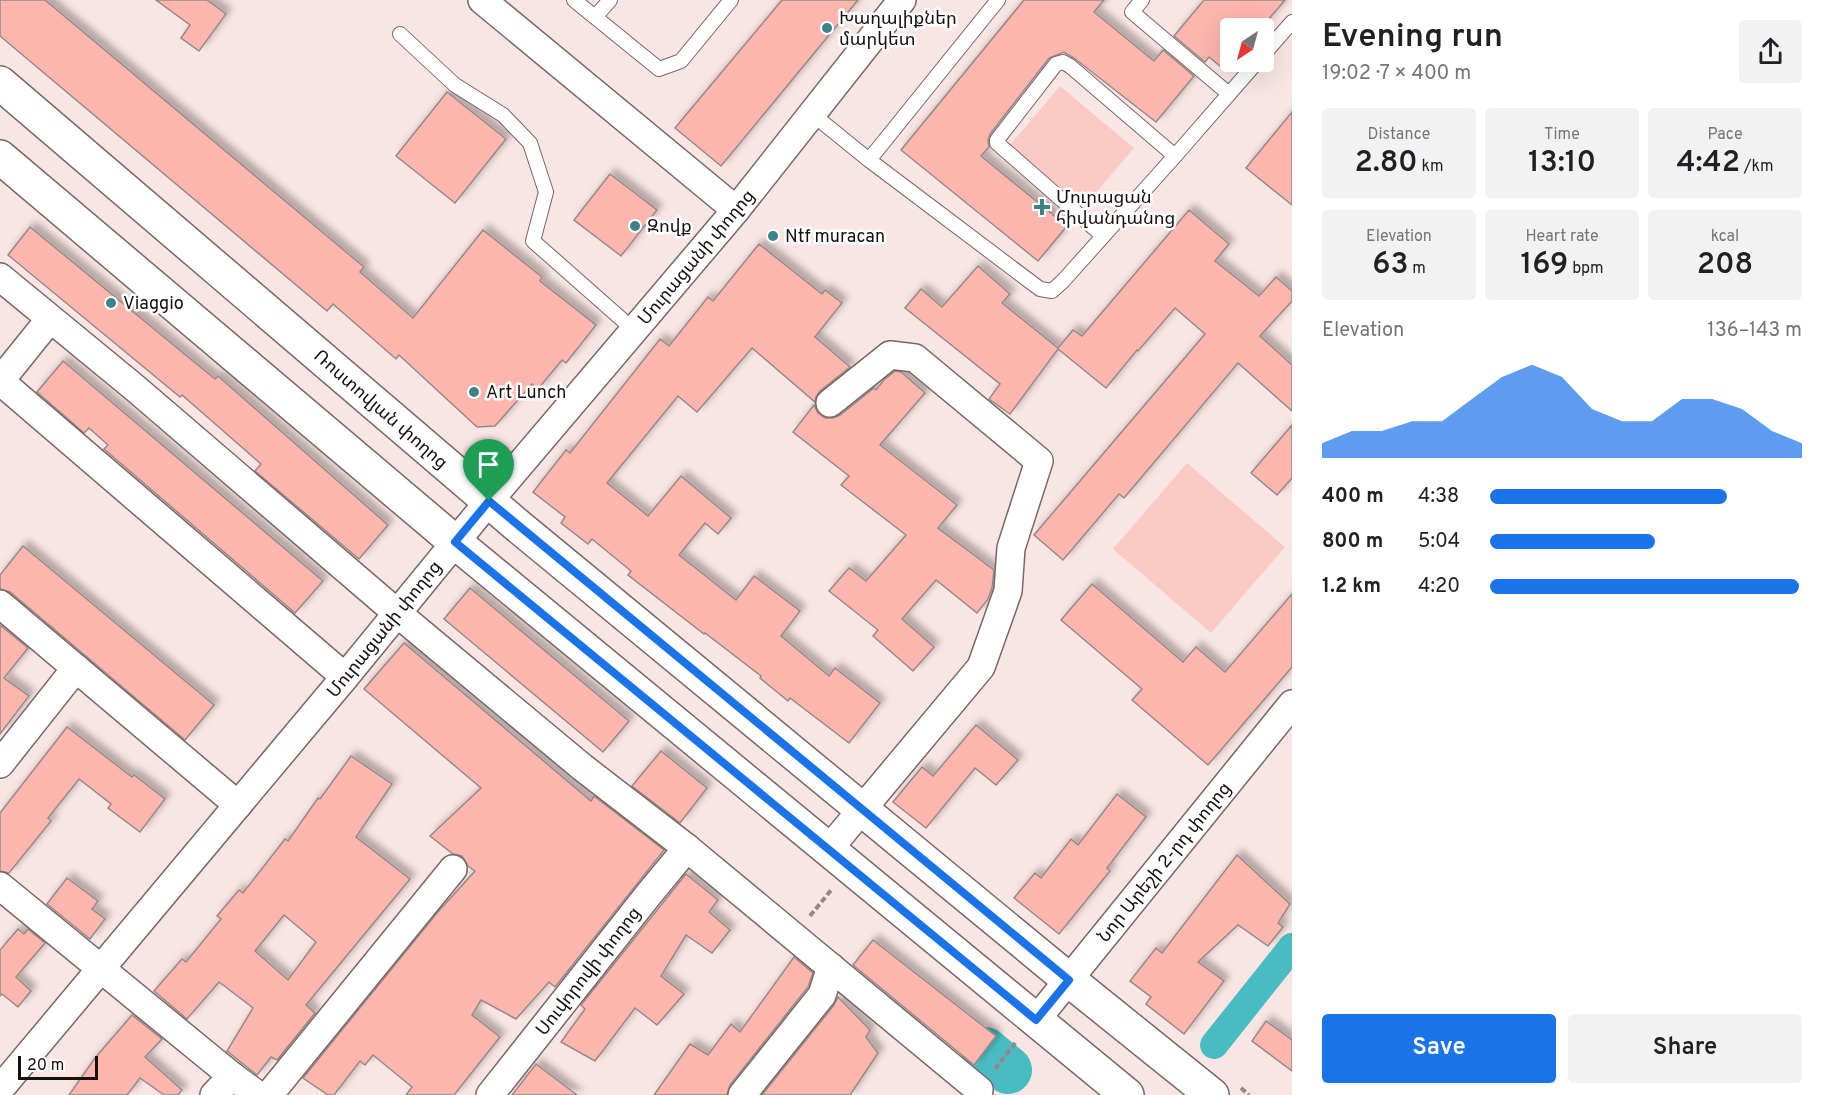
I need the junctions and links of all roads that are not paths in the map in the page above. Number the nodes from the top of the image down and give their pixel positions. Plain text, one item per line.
1 (482, 0) edge
2 (574, 0) edge
3 (610, 0) edge
4 (731, 0) edge
5 (902, 0) edge
6 (998, 0) edge
7 (1142, 0) edge
8 (596, 17) junction
9 (1292, 22) edge
10 (400, 34) dead end
11 (1274, 42) edge
12 (1248, 72) edge
13 (0, 83) edge
14 (1229, 94) junction
15 (811, 113) junction
16 (1175, 156) junction
17 (0, 157) edge
18 (869, 160) junction
19 (736, 210) junction
20 (1103, 236) junction
21 (0, 276) edge
22 (50, 319) junction
23 (635, 331) junction
24 (0, 381) edge
25 (830, 403) dead end
26 (489, 501) junction
27 (455, 542) junction
28 (0, 604) edge
29 (397, 612) junction
30 (76, 668) junction
31 (345, 677) junction
32 (1292, 704) edge
33 (0, 764) edge
34 (238, 805) junction
35 (861, 809) junction
36 (687, 848) junction
37 (828, 850) junction
38 (453, 869) dead end
39 (0, 886) edge
40 (831, 967) junction
41 (101, 968) junction
42 (1069, 980) junction
43 (1027, 1030) junction
44 (223, 1085) edge
45 (0, 1089) edge
46 (979, 1092) edge
47 (258, 1095) edge
48 (269, 1095) edge
49 (490, 1095) edge
50 (742, 1095) edge
51 (1127, 1095) edge
52 (1212, 1095) edge

1 - 19 street
2 - 8 lane
3 - 8 lane
4 - 8 lane
5 - 15 street, Մուրացանի փողոց
6 - 18 lane
7 - 14 lane
9 - 11 lane
10 - 23 lane
12 - 14 lane
13 - 26 main road, Ռոստովյան փողոց
14 - 16 lane
15 - 18 lane
15 - 19 street, Մուրացանի փողոց
16 - 20 lane
16 - 20 lane
17 - 27 main road
18 - 20 lane
19 - 23 street, Մուրացանի փողոց
21 - 22 street
22 - 24 street
22 - 29 street
23 - 26 street, Մուրացանի փողոց
24 - 31 street
25 - 35 street
26 - 27 street, Մուրացանի փողոց
26 - 35 main road, Ռոստովյան փողոց
27 - 29 street, Մուրացանի փողոց
27 - 37 main road
28 - 30 street
29 - 31 street, Մուրացանի փողոց
29 - 36 street
30 - 33 street
30 - 34 street
31 - 34 street, Մուրացանի փողոց
32 - 42 street, Նոր Արեշի 2-րդ փողոց
34 - 41 street, Մուրացանի փողոց
35 - 37 street
35 - 42 main road, Ռոստովյան փողոց
36 - 40 street
36 - 49 street, Սուվորովի փողոց
37 - 43 main road
38 - 48 street
39 - 41 street
40 - 46 street
40 - 50 street
41 - 44 street
41 - 45 street, Մուրացանի փողոց
42 - 43 street, Նոր Արեշի 2-րդ փողոց
42 - 52 main road, Ռոստովյան փողոց
43 - 51 main road
44 - 47 street

